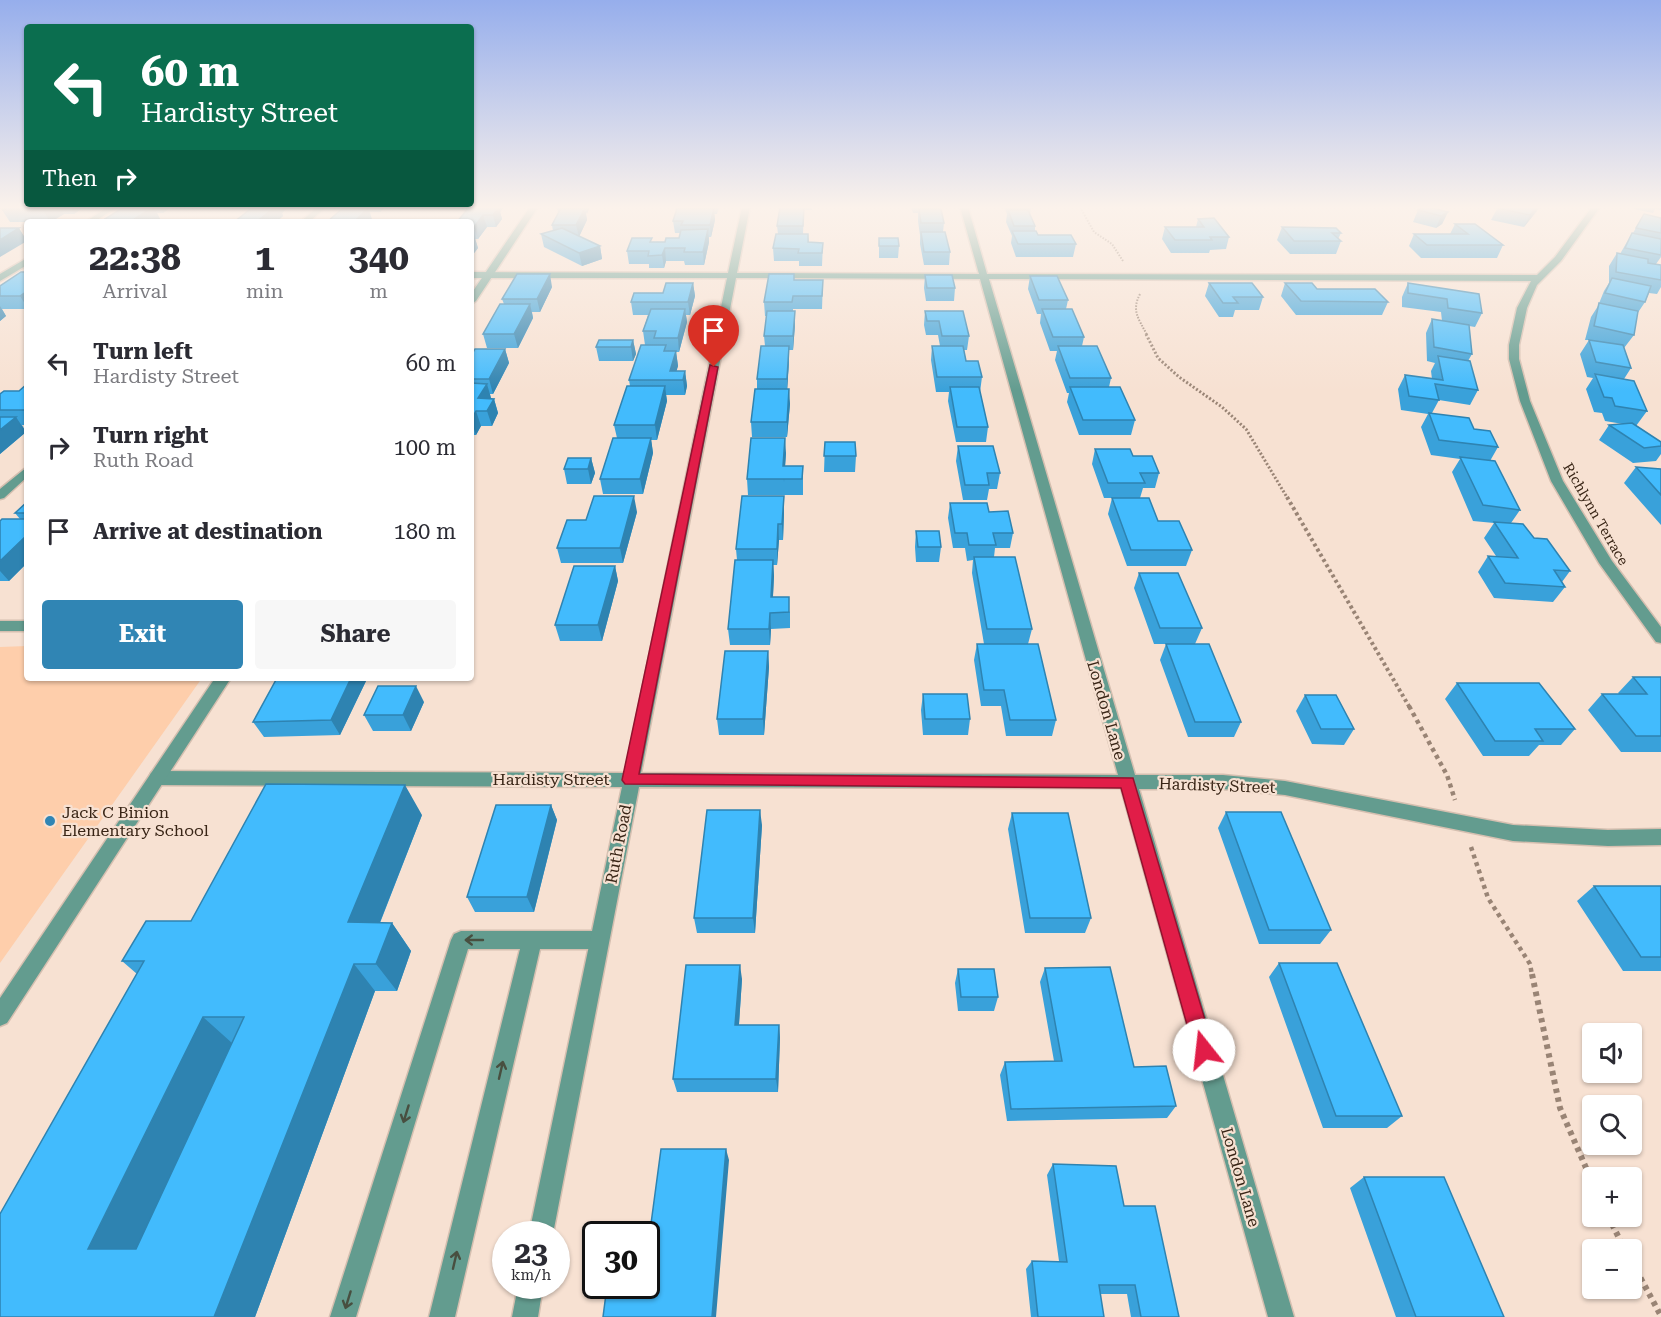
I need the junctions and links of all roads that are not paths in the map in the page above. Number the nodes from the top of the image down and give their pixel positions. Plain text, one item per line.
1 (492, 268) edge
2 (733, 268) edge
3 (980, 268) edge
4 (1549, 268) edge
5 (24, 274) edge
6 (474, 275) edge
7 (488, 275) junction
8 (732, 275) junction
9 (2, 276) edge
10 (982, 276) junction
11 (1539, 278) junction
12 (474, 297) edge
13 (24, 474) edge
14 (0, 495) edge
15 (0, 626) edge
16 (24, 626) edge
17 (1661, 638) edge
18 (221, 681) edge
19 (157, 778) junction
20 (630, 780) junction
21 (1127, 782) junction
22 (1661, 837) edge
23 (599, 940) junction
24 (532, 941) junction
25 (0, 1016) edge
26 (544, 1221) edge
27 (528, 1299) edge
28 (343, 1317) edge
29 (442, 1317) edge
30 (525, 1317) edge
31 (1281, 1317) edge

1 - 7 street
2 - 8 street, Ruth Road
3 - 10 street, London Lane
4 - 11 street, Richlynn Terrace
5 - 9 street
6 - 7 street
7 - 8 street
7 - 12 street
8 - 10 street
8 - 20 street, Ruth Road
10 - 11 street
10 - 21 street, London Lane
11 - 17 street, Richlynn Terrace
13 - 14 street
15 - 16 street
18 - 19 street
19 - 20 street, Hardisty Street
19 - 25 street
20 - 21 street, Hardisty Street
20 - 23 street, Ruth Road
21 - 22 street, Hardisty Street
21 - 31 street, London Lane
23 - 24 street
23 - 26 street, Ruth Road
24 -> 28 street
29 -> 24 street
27 - 30 street

